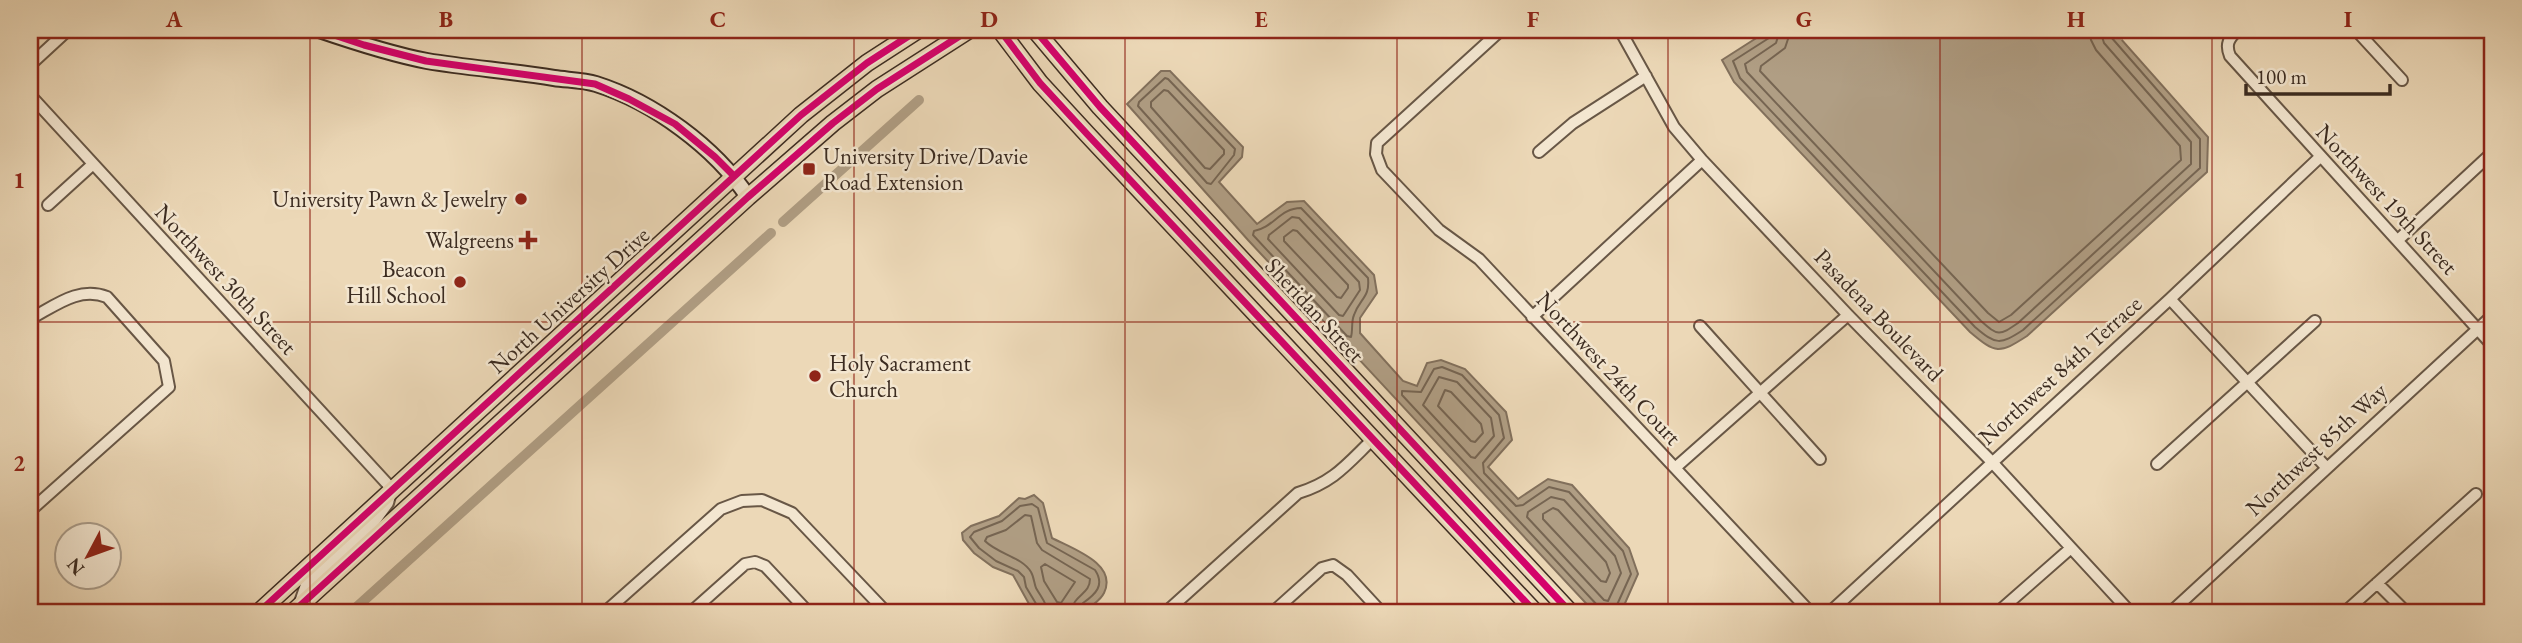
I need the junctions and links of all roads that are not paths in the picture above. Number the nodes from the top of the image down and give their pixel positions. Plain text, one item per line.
1 (68, 30) edge
2 (319, 30) edge
3 (918, 30) edge
4 (969, 30) edge
5 (1000, 30) edge
6 (1035, 30) edge
7 (1501, 30) edge
8 (1620, 30) edge
9 (2238, 30) edge
10 (2356, 30) edge
11 (30, 65) edge
12 (1646, 76) junction
13 (2402, 80) dead end
14 (30, 95) edge
15 (1539, 152) dead end
16 (2492, 153) edge
17 (2320, 157) junction
18 (1703, 160) junction
19 (92, 165) junction
20 (734, 176) junction
21 (748, 197) junction
22 (48, 205) dead end
23 (2398, 240) junction
24 (2170, 299) junction
25 (1848, 315) junction
26 (2492, 316) edge
27 (1532, 317) junction
28 (30, 319) edge
29 (2315, 321) dead end
30 (1700, 327) dead end
31 (2478, 330) junction
32 (2492, 345) edge
33 (517, 374) junction
34 (2248, 381) junction
35 (1761, 393) junction
36 (1373, 439) junction
37 (1820, 459) dead end
38 (1991, 461) junction
39 (2157, 464) dead end
40 (2326, 467) junction
41 (1675, 468) junction
42 (392, 489) junction
43 (2476, 494) dead end
44 (418, 497) junction
45 (30, 510) edge
46 (2071, 548) junction
47 (2377, 583) junction
48 (295, 611) edge
49 (258, 613) edge
50 (604, 613) edge
51 (690, 613) edge
52 (809, 613) edge
53 (887, 613) edge
54 (1165, 613) edge
55 (1272, 613) edge
56 (1382, 613) edge
57 (1536, 613) edge
58 (1570, 613) edge
59 (1811, 613) edge
60 (1829, 613) edge
61 (1997, 613) edge
62 (2131, 613) edge
63 (2170, 613) edge
64 (2344, 613) edge
65 (2407, 613) edge

1 - 11 street
2 - 20 main road
3 - 20 main road, North University Drive
4 - 21 main road, North University Drive
5 - 36 main road, Sheridan Street
6 - 58 main road, Sheridan Street
7 - 27 street, Northwest 24th Court
8 - 12 street, Pasadena Boulevard
9 - 17 street, Northwest 19th Street
10 - 13 street
12 - 15 street
12 - 18 street, Pasadena Boulevard
14 - 19 street, Northwest 30th Street
16 - 23 street
17 - 23 street, Northwest 19th Street
17 - 24 street, Northwest 84th Terrace
18 - 25 street, Pasadena Boulevard
18 - 27 street
19 - 22 street
19 - 42 street, Northwest 30th Street
20 - 21 main road
20 - 33 main road, North University Drive
21 - 44 main road, North University Drive
23 - 31 street, Northwest 19th Street
24 - 34 street
24 - 38 street, Northwest 84th Terrace
25 - 35 street
25 - 38 street, Pasadena Boulevard
26 - 31 street, Northwest 85th Way
27 - 41 street, Northwest 24th Court
28 - 45 street
29 - 34 street
30 - 35 street
31 - 32 street, Northwest 19th Street
31 - 40 street, Northwest 85th Way
33 - 42 main road, North University Drive
33 - 44 main road
34 - 39 street
34 - 40 street
35 - 37 street
35 - 41 street
36 - 54 street
36 - 57 main road, Sheridan Street
38 - 46 street, Pasadena Boulevard
38 - 60 street, Northwest 84th Terrace
40 - 63 street, Northwest 85th Way
41 - 59 street, Northwest 24th Court
42 - 48 street
42 - 49 main road, North University Drive
43 - 47 street
44 - 48 main road, North University Drive
46 - 61 street
46 - 62 street, Pasadena Boulevard
47 - 64 street
47 - 65 street
50 - 53 street
51 - 52 street
55 - 56 street

